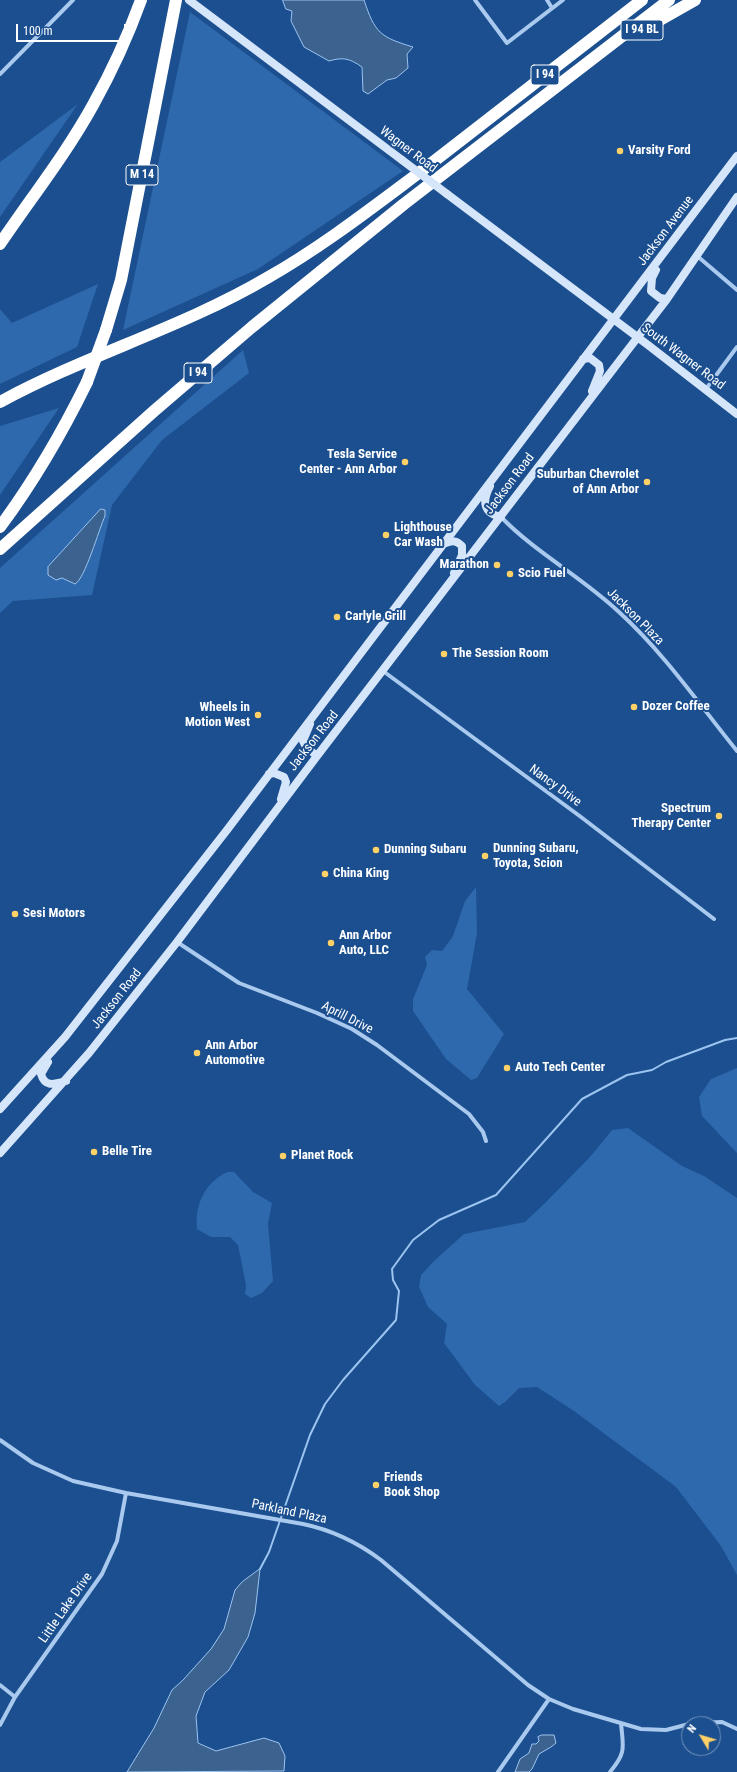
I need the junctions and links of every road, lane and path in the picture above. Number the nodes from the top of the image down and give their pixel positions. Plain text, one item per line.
1 (73, 0) edge
2 (142, 0) edge
3 (176, 0) edge
4 (189, 0) edge
5 (475, 0) edge
6 (547, 0) edge
7 (563, 0) edge
8 (642, 0) edge
9 (669, 0) edge
10 (695, 0) edge
11 (552, 8) junction
12 (589, 61) junction
13 (0, 74) edge
14 (737, 156) edge
15 (737, 198) edge
16 (0, 244) edge
17 (664, 253) junction
18 (696, 254) junction
19 (737, 290) edge
20 (667, 299) junction
21 (613, 319) junction
22 (638, 337) junction
23 (737, 348) edge
24 (583, 359) junction
25 (706, 389) junction
26 (0, 402) edge
27 (581, 411) junction
28 (737, 414) edge
29 (499, 470) junction
30 (501, 517) junction
31 (0, 527) edge
32 (442, 544) junction
33 (0, 549) edge
34 (448, 587) junction
35 (383, 671) junction
36 (315, 712) junction
37 (737, 751) edge
38 (318, 756) junction
39 (268, 774) junction
40 (274, 814) junction
41 (714, 919) dead end
42 (177, 942) junction
43 (65, 1037) junction
44 (66, 1080) junction
45 (0, 1110) edge
46 (486, 1141) dead end
47 (0, 1153) edge
48 (0, 1440) edge
49 (126, 1493) junction
50 (0, 1685) edge
51 (15, 1697) junction
52 (549, 1699) junction
53 (621, 1723) junction
54 (0, 1725) edge
55 (737, 1729) edge
56 (498, 1772) edge
57 (610, 1772) edge

1 - 13 street
2 - 16 highway
3 - 31 highway, M 14, bridge
4 - 21 main road, Wagner Road, bridge
5 - 11 street
6 - 11 street
7 - 11 street
8 - 26 highway, I 94
9 - 12 highway, I 94
10 - 12 highway, I 94 BL
12 - 33 highway, I 94
14 - 17 main road, Jackson Avenue
15 - 18 main road
17 - 20 main road
17 - 21 main road, Jackson Avenue
18 - 19 street
18 - 20 main road
20 - 22 main road
21 - 22 main road, South Wagner Road
21 - 24 main road, Jackson Road
22 - 25 main road, South Wagner Road
22 - 27 main road, Jackson Road
23 - 25 street
24 - 27 main road
24 - 29 main road, Jackson Road
25 - 28 main road, South Wagner Road
27 - 30 main road, Jackson Road
29 - 30 main road
29 - 32 main road, Jackson Road
30 - 34 main road, Jackson Road
30 - 37 street, Jackson Plaza
32 - 34 main road
32 - 36 main road, Jackson Road
34 - 35 main road, Jackson Road
35 - 38 main road, Jackson Road
35 - 41 street, Nancy Drive
36 - 38 main road
36 - 39 main road, Jackson Road
38 - 40 main road, Jackson Road
39 - 40 main road
39 - 43 main road, Jackson Road
40 - 42 main road, Jackson Road
42 - 44 main road, Jackson Road
42 - 46 street, Aprill Drive
43 - 44 main road
43 - 45 main road, Jackson Road
44 - 47 main road, Jackson Road
48 - 49 street, Parkland Plaza
49 - 51 street, Little Lake Drive
49 - 52 street, Parkland Plaza
50 - 51 street
51 - 54 street, Little Lake Drive
52 - 53 street, Parkland Plaza
52 - 56 street
53 - 55 street, Parkland Plaza
53 - 57 street

